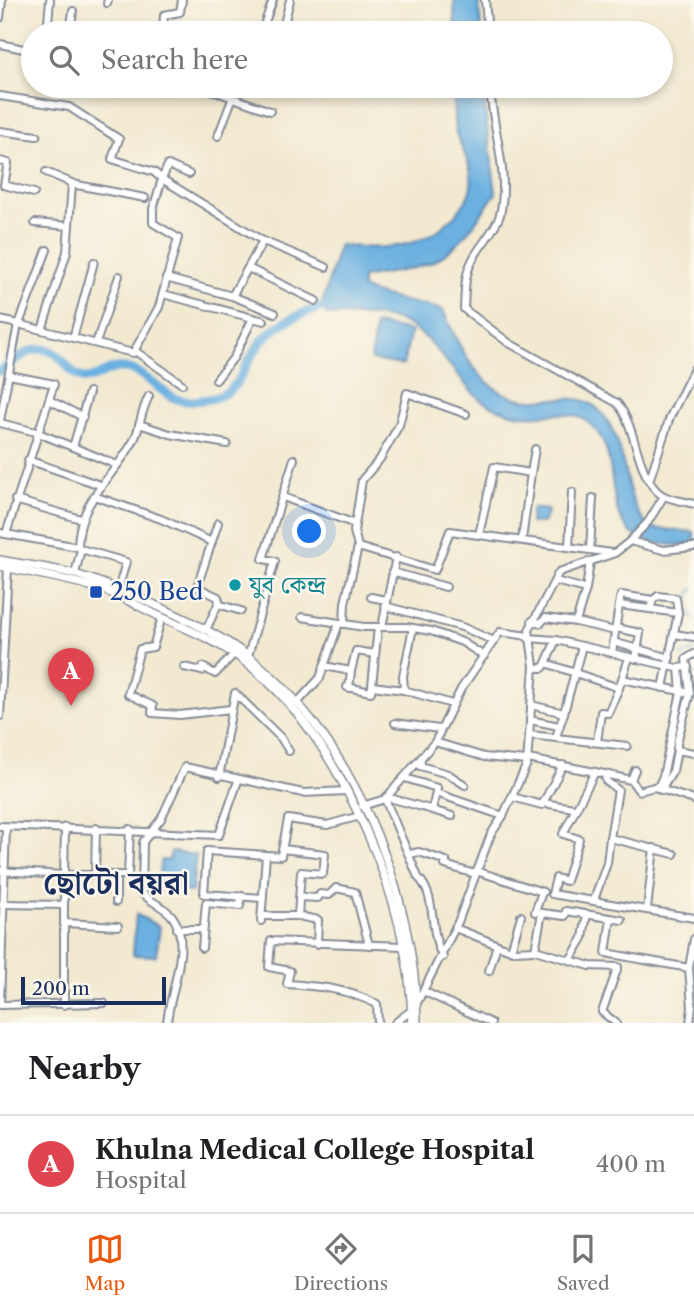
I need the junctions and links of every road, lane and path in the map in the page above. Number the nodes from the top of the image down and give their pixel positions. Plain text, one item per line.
1 (2, 0) edge
2 (50, 0) edge
3 (183, 0) edge
4 (273, 0) edge
5 (290, 0) edge
6 (485, 0) edge
7 (73, 11) dead end
8 (0, 18) edge
9 (48, 21) edge
10 (72, 21) edge
11 (164, 21) edge
12 (265, 21) edge
13 (285, 21) edge
14 (487, 21) edge
15 (0, 44) edge
16 (21, 48) edge
17 (0, 96) edge
18 (230, 98) edge
19 (236, 98) edge
20 (491, 98) edge
21 (270, 111) dead end
22 (0, 131) edge
23 (218, 135) dead end
24 (37, 136) dead end
25 (0, 161) edge
26 (46, 172) dead end
27 (190, 174) dead end
28 (162, 179) junction
29 (74, 184) junction
30 (34, 193) dead end
31 (145, 198) dead end
32 (34, 223) dead end
33 (69, 226) junction
34 (263, 241) junction
35 (47, 250) dead end
36 (94, 262) dead end
37 (326, 267) dead end
38 (248, 268) junction
39 (119, 276) dead end
40 (166, 278) junction
41 (163, 295) junction
42 (232, 296) junction
43 (316, 301) dead end
44 (275, 313) dead end
45 (253, 318) junction
46 (0, 320) edge
47 (264, 321) dead end
48 (18, 324) junction
49 (42, 330) junction
50 (73, 338) junction
51 (96, 343) junction
52 (135, 351) junction
53 (694, 369) edge
54 (9, 375) junction
55 (216, 380) dead end
56 (181, 384) dead end
57 (89, 392) dead end
58 (149, 396) dead end
59 (49, 400) junction
60 (466, 414) dead end
61 (83, 417) junction
62 (0, 422) edge
63 (139, 424) junction
64 (38, 434) junction
65 (227, 444) dead end
66 (73, 447) junction
67 (536, 449) dead end
68 (294, 458) dead end
69 (28, 460) junction
70 (117, 465) junction
71 (531, 473) junction
72 (649, 480) junction
73 (100, 485) junction
74 (572, 492) dead end
75 (94, 496) junction
76 (664, 496) junction
77 (283, 497) junction
78 (593, 498) dead end
79 (15, 500) junction
80 (694, 504) edge
81 (82, 519) junction
82 (218, 523) dead end
83 (355, 524) junction
84 (3, 533) edge
85 (479, 534) junction
86 (632, 539) junction
87 (522, 540) junction
88 (212, 542) junction
89 (358, 547) junction
90 (569, 547) junction
91 (694, 547) edge
92 (79, 548) junction
93 (590, 550) junction
94 (615, 553) junction
95 (396, 557) junction
96 (0, 560) edge
97 (590, 562) junction
98 (4, 567) edge
99 (392, 572) junction
100 (75, 574) junction
101 (555, 581) junction
102 (446, 587) dead end
103 (586, 589) junction
104 (118, 590) junction
105 (371, 597) dead end
106 (653, 600) junction
107 (386, 603) junction
108 (218, 604) junction
109 (620, 605) junction
110 (650, 609) junction
111 (241, 611) dead end
112 (678, 613) junction
113 (162, 617) junction
114 (302, 617) dead end
115 (532, 621) junction
116 (576, 622) junction
117 (341, 623) junction
118 (380, 627) junction
119 (413, 628) junction
120 (615, 630) junction
121 (206, 631) junction
122 (674, 634) junction
123 (528, 637) junction
124 (694, 637) edge
125 (556, 640) junction
126 (494, 641) junction
127 (613, 642) junction
128 (582, 646) junction
129 (638, 647) junction
130 (612, 653) junction
131 (234, 654) junction
132 (375, 654) junction
133 (694, 654) edge
134 (248, 656) junction
135 (484, 656) junction
136 (670, 658) junction
137 (633, 659) junction
138 (546, 663) junction
139 (324, 666) junction
140 (668, 666) junction
141 (184, 667) dead end
142 (534, 668) junction
143 (682, 668) junction
144 (351, 671) junction
145 (575, 673) junction
146 (692, 677) edge
147 (622, 679) junction
148 (372, 687) junction
149 (619, 688) junction
150 (663, 688) junction
151 (404, 690) junction
152 (685, 692) junction
153 (297, 703) junction
154 (452, 704) junction
155 (531, 705) junction
156 (231, 709) junction
157 (565, 713) junction
158 (0, 716) edge
159 (530, 720) junction
160 (395, 723) dead end
161 (559, 726) junction
162 (439, 729) junction
163 (530, 735) junction
164 (556, 737) junction
165 (435, 742) junction
166 (597, 742) junction
167 (626, 746) dead end
168 (677, 750) junction
169 (289, 751) dead end
170 (694, 753) edge
171 (528, 760) junction
172 (419, 761) junction
173 (563, 765) junction
174 (635, 770) dead end
175 (595, 772) junction
176 (605, 774) junction
177 (219, 777) junction
178 (404, 778) junction
179 (631, 780) junction
180 (238, 781) junction
181 (466, 785) dead end
182 (657, 789) junction
183 (347, 792) junction
184 (436, 793) junction
185 (512, 796) junction
186 (386, 798) junction
187 (694, 800) edge
188 (543, 803) junction
189 (362, 806) junction
190 (574, 807) junction
191 (433, 810) junction
192 (359, 816) junction
193 (452, 816) dead end
194 (503, 816) junction
195 (3, 826) edge
196 (65, 827) junction
197 (96, 828) junction
198 (130, 829) junction
199 (152, 830) junction
200 (610, 838) junction
201 (654, 848) junction
202 (282, 849) junction
203 (674, 854) dead end
204 (266, 855) junction
205 (410, 855) junction
206 (2, 871) edge
207 (475, 872) junction
208 (116, 874) junction
209 (64, 875) junction
210 (95, 875) junction
211 (542, 892) junction
212 (552, 894) junction
213 (241, 897) junction
214 (299, 897) junction
215 (263, 898) junction
216 (594, 900) junction
217 (116, 901) dead end
218 (2, 904) junction
219 (64, 905) junction
220 (647, 909) junction
221 (542, 913) junction
222 (587, 914) junction
223 (298, 916) junction
224 (521, 916) dead end
225 (611, 918) junction
226 (694, 918) edge
227 (622, 920) dead end
228 (65, 923) junction
229 (118, 926) dead end
230 (455, 928) junction
231 (177, 929) junction
232 (204, 929) junction
233 (694, 939) edge
234 (317, 944) junction
235 (369, 945) junction
236 (497, 945) junction
237 (403, 946) junction
238 (202, 948) dead end
239 (511, 950) junction
240 (535, 950) junction
241 (443, 957) junction
242 (569, 960) junction
243 (689, 968) junction
244 (489, 971) dead end
245 (423, 991) junction
246 (104, 1003) dead end
247 (64, 1004) junction
248 (414, 1007) junction
249 (167, 1023) edge
250 (378, 1023) edge
251 (395, 1023) edge
252 (414, 1023) edge
253 (491, 1023) edge
254 (616, 1023) edge
255 (690, 1023) edge

1 - 8 street
2 - 9 street
3 - 11 street
4 - 12 street
5 - 13 street
6 - 14 street
7 - 10 street
15 - 16 street
17 - 28 street
18 - 23 street
19 - 21 street
20 - 72 street
22 - 24 street
25 - 30 street
26 - 29 street
27 - 28 street
28 - 34 street
28 - 40 street
29 - 31 street
29 - 33 street
32 - 33 street
33 - 49 street
34 - 37 street
34 - 38 street
35 - 48 street
36 - 50 street
38 - 42 street
38 - 43 street
39 - 51 street
40 - 41 street
40 - 42 street
41 - 45 street
41 - 52 street
42 - 44 street
45 - 47 street
45 - 55 street
46 - 48 street
48 - 49 street
48 - 54 street
49 - 50 street
50 - 51 street
51 - 52 street
52 - 56 street
53 - 72 street
54 - 59 street
54 - 62 street
57 - 61 street
58 - 63 street
59 - 61 street
59 - 64 street
60 - 83 street
61 - 66 street
62 - 64 street
63 - 65 street
63 - 70 street
64 - 66 street
64 - 69 street
66 - 70 street
67 - 71 street
68 - 77 street
69 - 73 street
69 - 79 street
70 - 73 street
71 - 85 street
71 - 87 street
72 - 76 street
73 - 75 street
74 - 90 street
75 - 81 street
75 - 88 street
76 - 80 street
76 - 86 street
77 - 83 street
77 - 134 street
78 - 93 street
79 - 81 street
79 - 84 street
81 - 92 street
82 - 88 street
83 - 89 street
84 - 92 street
85 - 87 street
85 - 95 street
86 - 91 street
86 - 94 street
87 - 90 street
88 - 108 street
89 - 95 street
89 - 117 street
90 - 93 street
92 - 100 street
92 - 104 street
93 - 94 street
94 - 97 street
95 - 99 street
96 - 100 main road
97 - 101 street
97 - 103 street
98 - 113 main road
98 - 158 street
99 - 102 street
99 - 107 street
100 - 104 main road
101 - 103 street
101 - 115 street
103 - 116 street
104 - 121 main road
105 - 107 street
106 - 109 street
106 - 110 street
106 - 112 street
107 - 118 street
107 - 126 street
108 - 111 street
108 - 121 street
109 - 110 street
109 - 120 street
110 - 112 street
112 - 122 street
113 - 131 main road
113 - 156 street
114 - 117 street
115 - 116 street
115 - 123 street
116 - 120 street
117 - 118 street
117 - 139 street
118 - 119 street
118 - 132 street
119 - 135 street
119 - 151 street
120 - 127 street
120 - 129 street
121 - 134 main road
122 - 124 street
122 - 136 street
123 - 125 street
123 - 126 street
123 - 142 street
125 - 128 street
125 - 138 street
126 - 135 street
127 - 129 street
127 - 130 street
128 - 130 street
128 - 145 street
129 - 136 street
129 - 137 street
130 - 137 street
131 - 141 street
131 - 183 main road
132 - 144 street
132 - 148 street
133 - 143 street
134 - 153 main road
135 - 154 street
136 - 140 street
137 - 140 street
137 - 147 street
138 - 142 street
138 - 145 street
139 - 144 street
139 - 153 street
140 - 143 street
140 - 150 street
142 - 155 street
143 - 146 street
143 - 152 street
144 - 148 street
145 - 149 street
145 - 157 street
146 - 152 street
147 - 149 street
147 - 150 street
148 - 151 street
149 - 166 street
150 - 152 street
151 - 154 street
152 - 168 street
152 - 182 street
153 - 189 main road
154 - 162 street
155 - 157 street
155 - 159 street
156 - 169 street
156 - 177 street
157 - 161 street
159 - 161 street
159 - 163 street
160 - 162 street
161 - 164 street
162 - 165 street
163 - 164 street
163 - 171 street
164 - 166 street
165 - 171 street
165 - 172 street
166 - 167 street
168 - 170 street
168 - 182 street
171 - 173 street
171 - 185 street
172 - 178 street
172 - 181 street
173 - 175 street
173 - 188 street
174 - 179 street
175 - 176 street
175 - 190 street
176 - 179 street
176 - 200 street
177 - 180 street
177 - 199 street
178 - 184 street
178 - 186 street
179 - 182 street
180 - 183 street
180 - 199 street
182 - 187 street
183 - 192 main road
184 - 191 street
184 - 194 street
185 - 188 street
185 - 194 street
186 - 189 street
186 - 191 street
186 - 205 street
188 - 190 street
189 - 248 main road
190 - 212 street
191 - 193 street
192 - 202 street
192 - 237 main road
194 - 207 street
195 - 196 street
195 - 206 street
196 - 197 street
196 - 209 street
197 - 198 street
197 - 210 street
198 - 199 street
198 - 208 street
199 - 231 street
200 - 201 street
200 - 216 street
201 - 203 street
201 - 220 street
202 - 204 street
202 - 214 street
204 - 213 street
204 - 215 street
205 - 207 street
205 - 241 street
206 - 209 street
206 - 218 street
207 - 211 street
207 - 230 street
208 - 210 street
208 - 217 street
209 - 210 street
209 - 219 street
211 - 212 street
211 - 221 street
212 - 216 street
213 - 215 street
213 - 232 street
214 - 223 street
214 - 235 street
215 - 223 street
216 - 220 street
218 - 219 street
218 - 247 street
219 - 228 street
220 - 226 street
221 - 222 street
221 - 240 street
222 - 225 street
222 - 242 street
223 - 234 street
224 - 239 street
225 - 227 street
225 - 243 street
228 - 229 street
228 - 247 street
230 - 236 street
230 - 241 street
231 - 232 street
231 - 249 street
232 - 238 street
233 - 243 street
234 - 235 street
234 - 250 street
235 - 237 street
236 - 239 street
236 - 244 street
237 - 248 main road
239 - 240 street
240 - 242 street
241 - 245 street
242 - 254 street
243 - 255 street
245 - 248 street
245 - 253 street
246 - 247 street
248 - 251 street
248 - 252 main road

